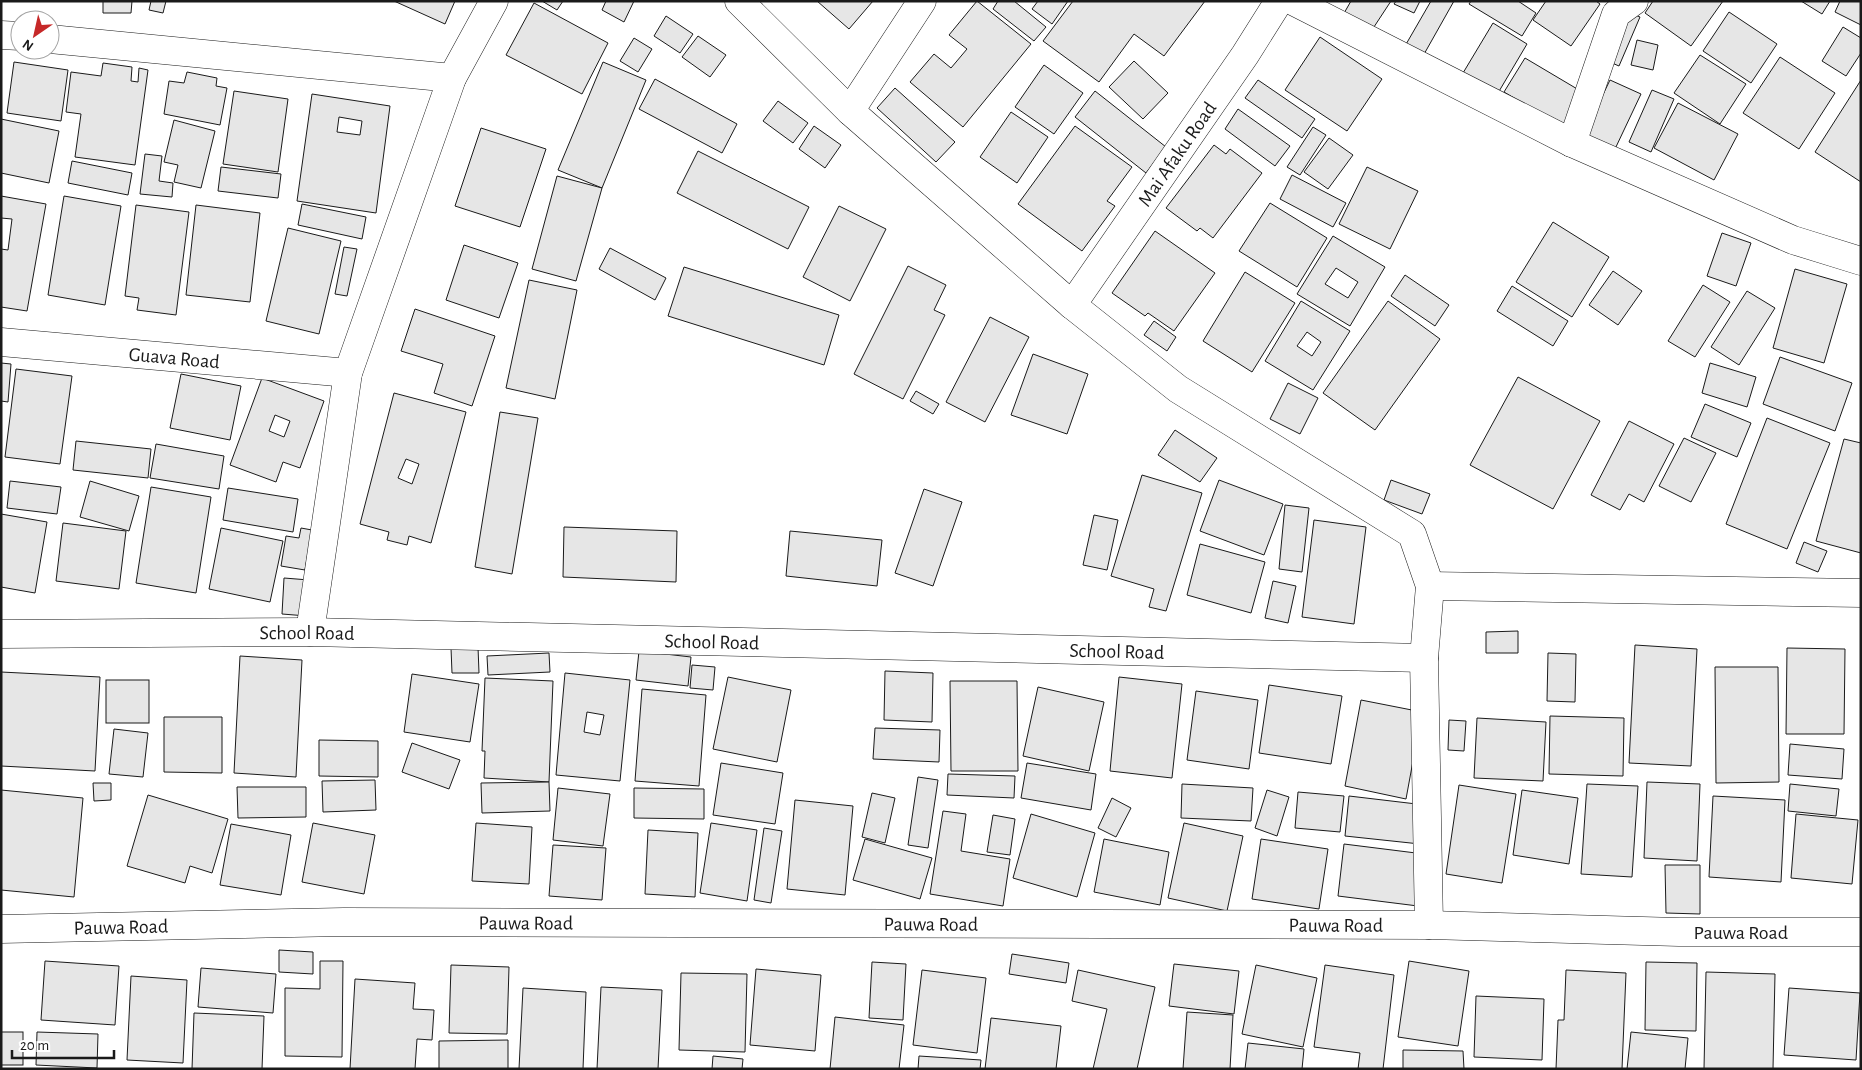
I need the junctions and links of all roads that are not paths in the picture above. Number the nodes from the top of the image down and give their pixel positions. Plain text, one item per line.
1 (494, 1) edge
2 (739, 1) edge
3 (922, 1) edge
4 (1279, 1) edge
5 (1293, 1) edge
6 (1634, 1) edge
7 (60, 40) edge
8 (452, 78) junction
9 (850, 111) junction
10 (1572, 143) junction
11 (1861, 262) edge
12 (1072, 305) junction
13 (1, 342) edge
14 (348, 373) junction
15 (1430, 586) junction
16 (1861, 593) edge
17 (310, 632) junction
18 (1, 634) edge
19 (1424, 658) junction
20 (1429, 925) junction
21 (1, 929) edge
22 (1861, 932) edge

1 - 8 street
2 - 9 street
3 - 9 street
4 - 12 street, Mai Afaku Road
5 - 10 street
6 - 10 street
7 - 8 street
8 - 14 street
9 - 12 street
10 - 11 street
12 - 15 street
13 - 14 street, Guava Road
14 - 17 street
15 - 16 street
15 - 19 street
17 - 18 street, School Road
17 - 19 street, School Road
19 - 20 street
20 - 21 street, Pauwa Road
20 - 22 street, Pauwa Road

